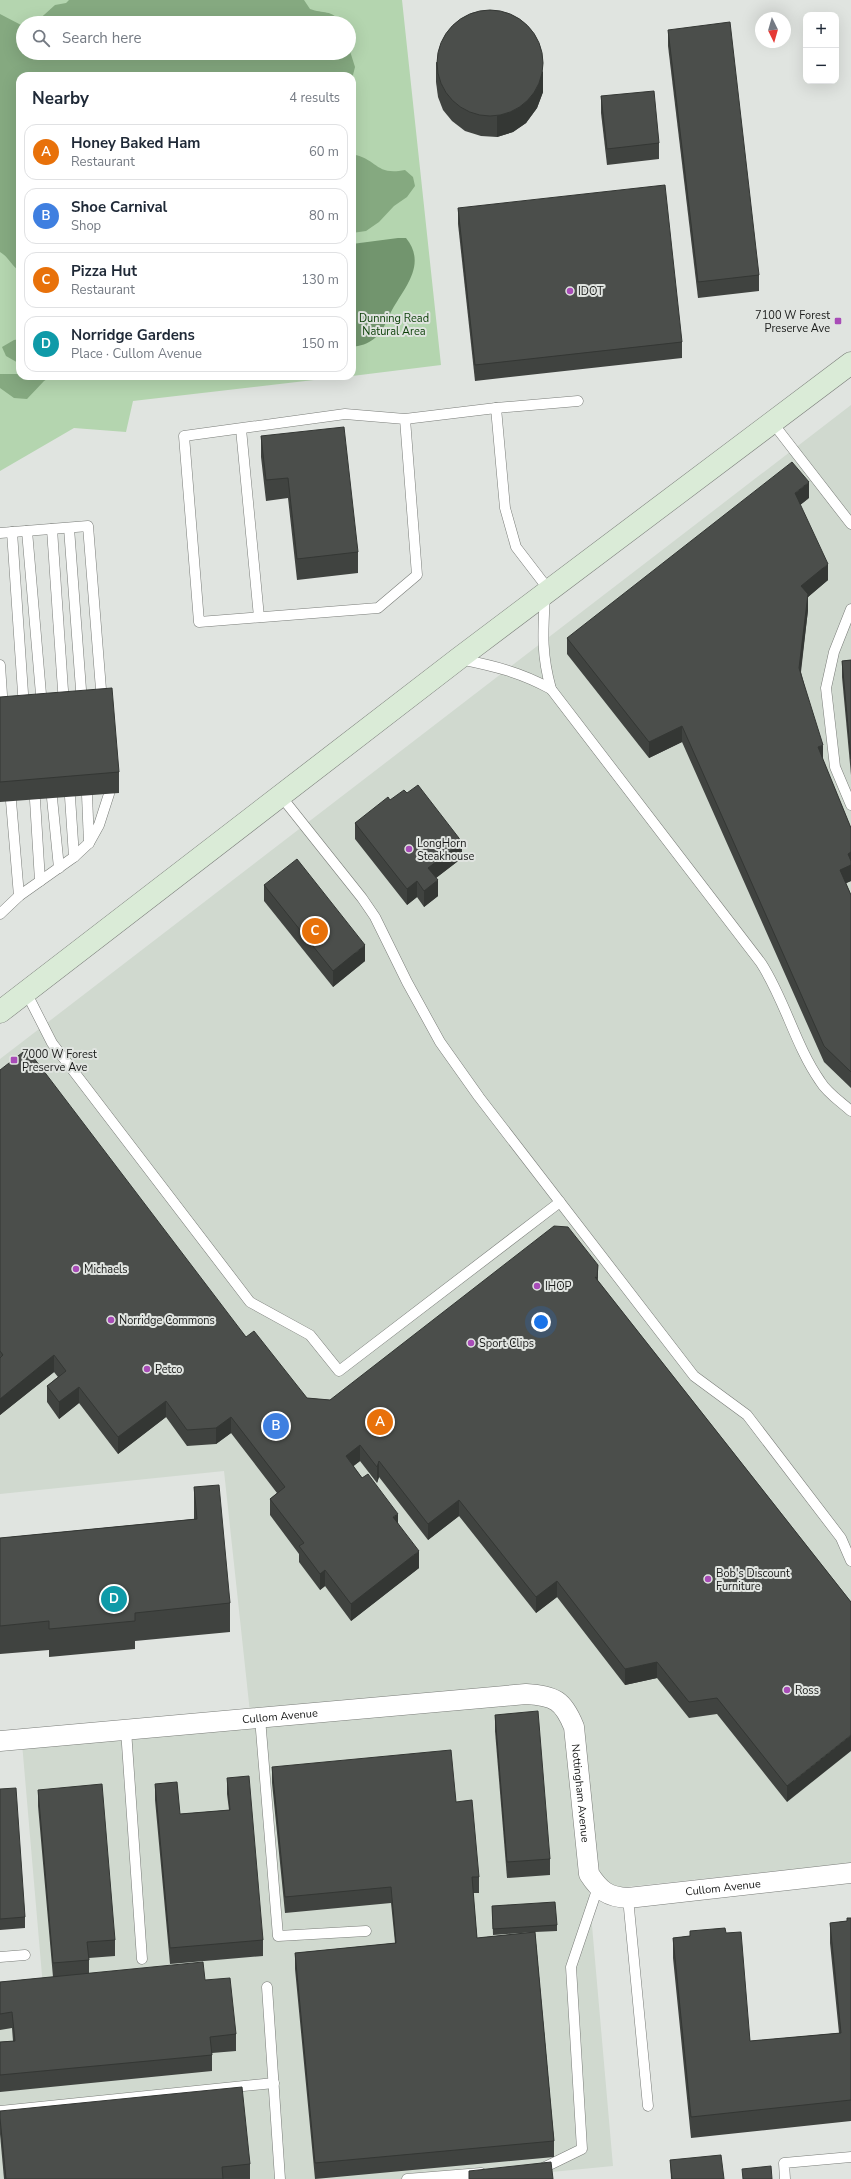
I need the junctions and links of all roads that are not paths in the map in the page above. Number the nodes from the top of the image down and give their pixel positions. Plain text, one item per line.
1 (851, 363) edge
2 (578, 401) dead end
3 (496, 408) junction
4 (405, 419) junction
5 (772, 422) junction
6 (241, 428) junction
7 (851, 524) edge
8 (69, 528) junction
9 (52, 529) junction
10 (27, 531) junction
11 (12, 532) junction
12 (0, 533) edge
13 (547, 592) junction
14 (851, 609) edge
15 (259, 617) junction
16 (458, 659) junction
17 (0, 664) edge
18 (551, 689) junction
19 (103, 709) edge
20 (82, 711) edge
21 (65, 712) edge
22 (43, 714) edge
23 (25, 716) edge
24 (4, 717) edge
25 (109, 794) edge
26 (280, 795) junction
27 (87, 796) edge
28 (70, 797) edge
29 (52, 798) edge
30 (35, 800) edge
31 (11, 801) edge
32 (851, 805) edge
33 (89, 843) junction
34 (74, 857) junction
35 (59, 868) junction
36 (40, 881) junction
37 (19, 896) junction
38 (0, 914) edge
39 (26, 992) junction
40 (0, 1012) edge
41 (851, 1111) edge
42 (560, 1202) junction
43 (851, 1561) edge
44 (559, 1701) joint
45 (260, 1718) junction
46 (126, 1730) junction
47 (0, 1741) edge
48 (851, 1872) edge
49 (598, 1887) junction
50 (628, 1898) junction
51 (366, 1931) dead end
52 (25, 1955) dead end
53 (0, 1957) edge
54 (142, 1959) dead end
55 (267, 1987) dead end
56 (274, 2083) junction
57 (648, 2106) dead end
58 (0, 2111) edge
59 (851, 2157) edge
60 (534, 2169) edge
61 (494, 2172) edge
62 (280, 2179) edge
63 (408, 2179) edge
64 (786, 2179) edge

1 - 5 main road
2 - 3 lane
3 - 4 lane
3 - 13 lane
4 - 6 lane
4 - 15 lane
5 - 7 lane
5 - 13 main road
6 - 15 lane
6 - 15 lane
8 - 9 lane
8 - 19 lane
8 - 20 lane
9 - 10 lane
9 - 21 lane
10 - 11 lane
10 - 22 lane
11 - 12 lane
11 - 23 lane
13 - 16 main road
13 - 18 lane
14 - 32 lane
16 - 18 lane
16 - 26 main road
17 - 24 lane
18 - 41 lane
25 - 33 lane
26 - 39 main road
26 - 42 lane
27 - 33 lane
28 - 34 lane
29 - 35 lane
30 - 36 lane
31 - 37 lane
33 - 34 lane
34 - 35 lane
35 - 36 lane
36 - 37 lane
37 - 38 lane
39 - 40 main road
39 - 42 lane
42 - 43 lane
44 - 45 street, Cullom Avenue
44 - 49 street, Nottingham Avenue
45 - 46 street, Cullom Avenue
45 - 51 lane
46 - 47 street, Cullom Avenue
46 - 54 lane
48 - 50 street, Cullom Avenue
49 - 50 street, Cullom Avenue
49 - 60 lane
50 - 57 lane
52 - 53 lane
55 - 56 lane
56 - 58 lane
56 - 62 lane
59 - 64 lane
61 - 63 lane

